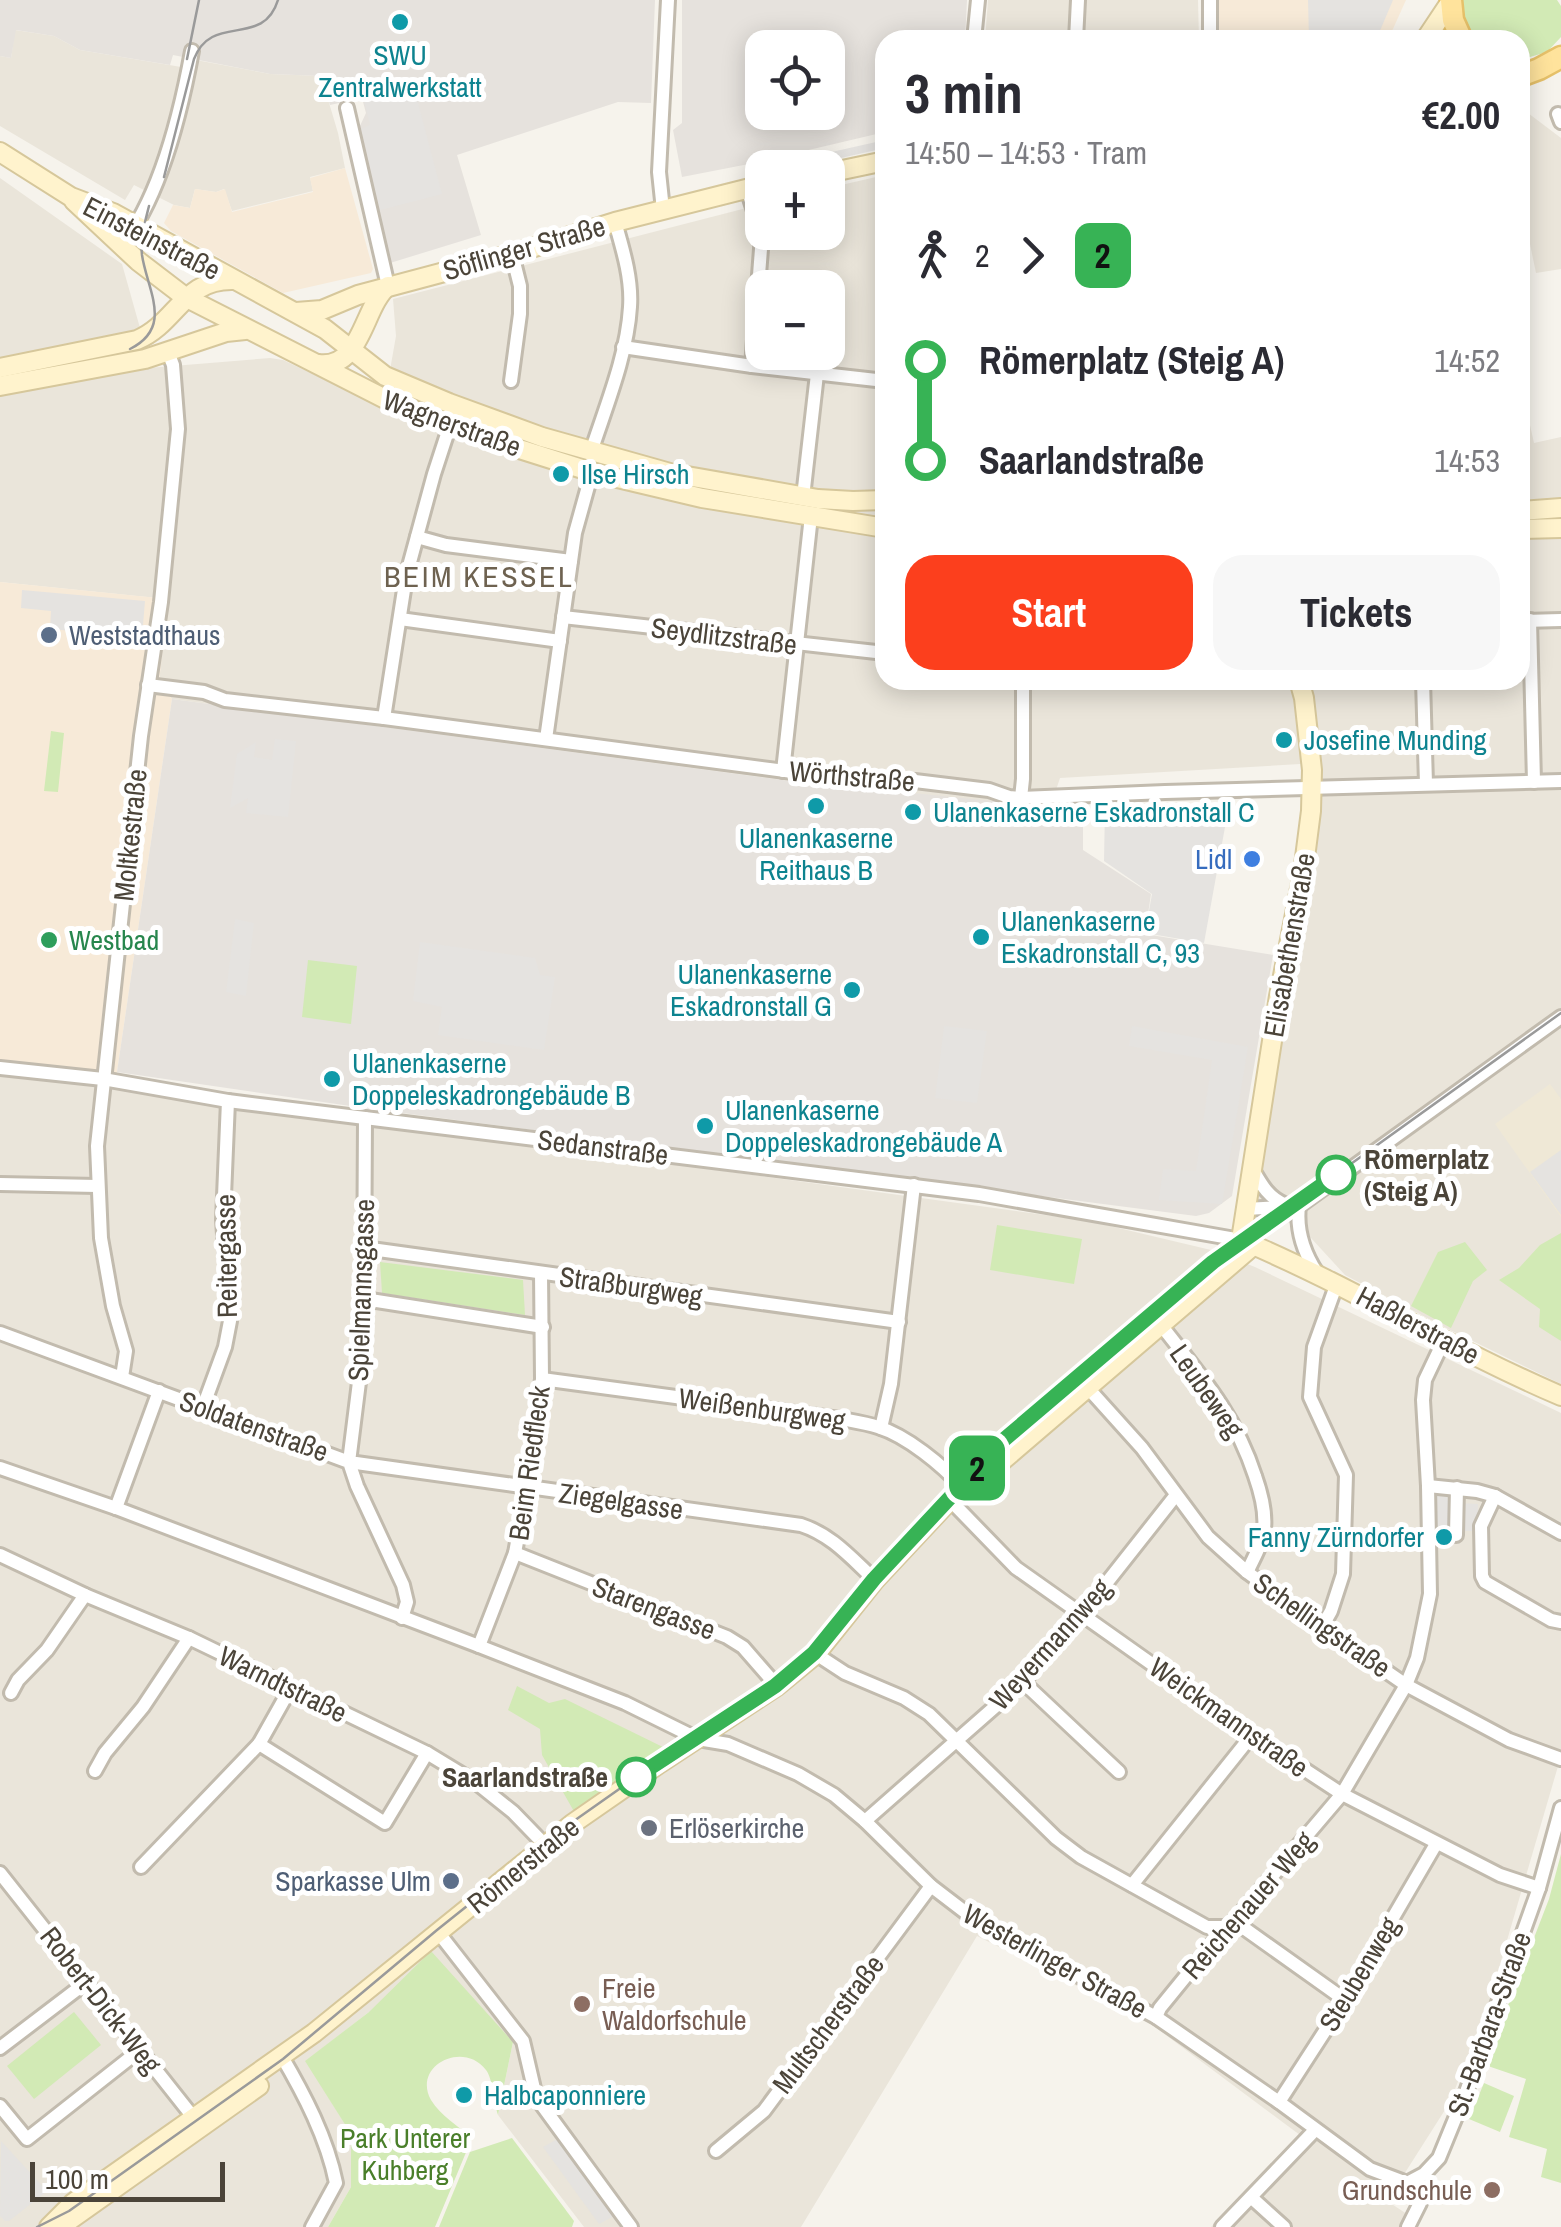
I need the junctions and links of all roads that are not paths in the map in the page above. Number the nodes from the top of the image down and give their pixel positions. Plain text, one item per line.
1 (668, 0) edge
2 (978, 0) edge
3 (1078, 0) edge
4 (1210, 0) edge
5 (1451, 1) edge
6 (975, 30) edge
7 (1076, 30) edge
8 (1210, 30) edge
9 (1432, 30) edge
10 (1457, 30) edge
11 (192, 51) dead end
12 (1559, 65) edge
13 (1530, 72) edge
14 (346, 108) dead end
15 (0, 152) edge
16 (875, 163) edge
17 (845, 169) edge
18 (745, 190) edge
19 (71, 197) junction
20 (663, 210) junction
21 (615, 222) junction
22 (136, 226) junction
23 (121, 246) junction
24 (512, 254) junction
25 (233, 280) junction
26 (388, 286) junction
27 (185, 297) junction
28 (288, 310) junction
29 (164, 321) junction
30 (250, 331) junction
31 (623, 347) junction
32 (351, 348) junction
33 (168, 352) junction
34 (317, 364) junction
35 (745, 365) edge
36 (0, 368) edge
37 (784, 370) edge
38 (816, 374) junction
39 (875, 380) edge
40 (510, 381) dead end
41 (0, 386) edge
42 (450, 425) junction
43 (590, 452) junction
44 (592, 472) junction
45 (803, 497) junction
46 (875, 500) edge
47 (1561, 508) edge
48 (1530, 510) edge
49 (811, 516) junction
50 (875, 526) edge
51 (1561, 528) edge
52 (1530, 529) edge
53 (417, 537) junction
54 (571, 561) junction
55 (563, 617) junction
56 (400, 619) junction
57 (1561, 620) edge
58 (1530, 621) edge
59 (560, 641) junction
60 (796, 644) junction
61 (875, 652) edge
62 (148, 685) junction
63 (1023, 690) edge
64 (1301, 690) edge
65 (1424, 690) edge
66 (1529, 690) edge
67 (384, 718) junction
68 (546, 739) junction
69 (783, 771) junction
70 (1561, 781) edge
71 (1534, 782) junction
72 (1426, 784) junction
73 (1313, 789) junction
74 (1021, 798) junction
75 (1561, 1017) edge
76 (0, 1068) edge
77 (103, 1079) junction
78 (228, 1101) junction
79 (365, 1118) junction
80 (1253, 1170) junction
81 (0, 1184) edge
82 (914, 1185) junction
83 (97, 1186) junction
84 (1294, 1206) junction
85 (1246, 1208) junction
86 (1248, 1242) junction
87 (364, 1248) junction
88 (1218, 1267) junction
89 (541, 1273) junction
90 (1316, 1274) junction
91 (1337, 1283) junction
92 (364, 1299) junction
93 (899, 1322) junction
94 (1160, 1326) junction
95 (543, 1327) junction
96 (0, 1333) edge
97 (1444, 1340) junction
98 (122, 1377) junction
99 (542, 1379) junction
100 (1088, 1388) junction
101 (159, 1391) junction
102 (1561, 1396) edge
103 (203, 1408) junction
104 (882, 1428) junction
105 (349, 1462) junction
106 (2, 1473) edge
107 (1428, 1486) junction
108 (527, 1487) junction
109 (1457, 1488) junction
110 (956, 1493) junction
111 (1176, 1496) junction
112 (1496, 1496) junction
113 (116, 1508) junction
114 (1561, 1533) edge
115 (1456, 1535) dead end
116 (515, 1553) junction
117 (0, 1555) edge
118 (1247, 1572) junction
119 (875, 1580) junction
120 (85, 1595) junction
121 (1082, 1614) junction
122 (402, 1618) junction
123 (1561, 1622) edge
124 (1322, 1628) junction
125 (189, 1638) junction
126 (479, 1646) junction
127 (816, 1654) junction
128 (1023, 1682) junction
129 (1406, 1685) junction
130 (777, 1686) junction
131 (290, 1688) junction
132 (11, 1693) dead end
133 (1252, 1734) junction
134 (698, 1739) junction
135 (956, 1740) junction
136 (259, 1744) junction
137 (428, 1753) junction
138 (1561, 1759) edge
139 (95, 1771) dead end
140 (1119, 1772) dead end
141 (1342, 1794) junction
142 (1561, 1808) edge
143 (866, 1821) junction
144 (1436, 1844) junction
145 (546, 1846) junction
146 (142, 1867) dead end
147 (0, 1873) edge
148 (1132, 1885) junction
149 (930, 1886) junction
150 (1539, 1888) junction
151 (1230, 1924) junction
152 (438, 1932) junction
153 (88, 1981) junction
154 (1345, 2000) junction
155 (1156, 2016) junction
156 (0, 2048) edge
157 (140, 2050) junction
158 (284, 2060) junction
159 (1279, 2102) junction
160 (0, 2106) edge
161 (197, 2122) junction
162 (1316, 2130) junction
163 (716, 2151) dead end
164 (1415, 2180) junction
165 (1252, 2198) junction
166 (49, 2227) edge
167 (60, 2227) edge
168 (312, 2227) edge
169 (630, 2227) edge
170 (1222, 2227) edge
171 (1284, 2227) edge
172 (1408, 2227) edge

1 - 20 street
2 - 6 street
3 - 7 street
4 - 8 street
5 - 9 street
5 - 10 main road
11 - 22 street
12 - 13 main road
14 - 26 street
15 - 19 street, Einsteinstraße
16 - 17 street
18 - 20 street, Söflinger Straße
19 - 22 street, Einsteinstraße
19 - 23 street, Einsteinstraße
20 - 21 street, Söflinger Straße
21 - 24 street, Söflinger Straße
21 - 31 street
22 - 23 street
22 - 25 street, Einsteinstraße
23 - 27 street, Einsteinstraße
24 - 26 street, Söflinger Straße
24 - 40 street
25 - 27 street
25 - 28 street, Einsteinstraße
26 - 28 street, Söflinger Straße
26 - 32 street
27 - 29 street
27 - 30 street, Einsteinstraße
28 - 32 street, Wagnerstraße
29 - 33 street
29 - 36 street
30 - 33 street
30 - 34 street, Wagnerstraße
31 - 35 street
31 - 43 street
32 - 34 street
32 - 43 street, Wagnerstraße
33 - 41 street
33 - 62 street, Moltkestraße
34 - 42 street, Wagnerstraße
37 - 38 street
38 - 39 street
38 - 45 street
42 - 44 street, Wagnerstraße
42 - 53 street
43 - 45 street, Wagnerstraße
44 - 49 street, Wagnerstraße
44 - 54 street
45 - 46 street, Wagnerstraße
47 - 48 street
49 - 50 street, Wagnerstraße
49 - 60 street
51 - 52 street
53 - 54 street
53 - 56 street
54 - 55 street
55 - 59 street
55 - 60 street, Seydlitzstraße
56 - 59 street
56 - 67 street
57 - 58 street
59 - 68 street
60 - 61 street, Seydlitzstraße
60 - 69 street
62 - 67 street, Wörthstraße
62 - 77 street, Moltkestraße
63 - 74 street
64 - 73 street, Elisabethenstraße
65 - 72 street
66 - 71 street
67 - 68 street, Wörthstraße
68 - 69 street, Wörthstraße
69 - 74 street, Wörthstraße
70 - 71 street, Wörthstraße
71 - 72 street, Wörthstraße
72 - 73 street, Wörthstraße
73 - 74 street, Wörthstraße
73 - 80 street, Elisabethenstraße
75 - 84 street
76 - 77 street, Sedanstraße
77 - 78 street, Sedanstraße
77 - 83 street, Moltkestraße
78 - 79 street, Sedanstraße
78 - 103 street, Reitergasse
79 - 82 street, Sedanstraße
79 - 87 street, Spielmannsgasse
80 - 84 street
80 - 85 street, Elisabethenstraße
81 - 83 street
82 - 86 street, Sedanstraße
82 - 93 street
83 - 98 street, Moltkestraße
84 - 85 street
84 - 90 street
85 - 86 street, Elisabethenstraße
86 - 88 street
86 - 90 street, Haßlerstraße
87 - 89 street, Straßburgweg
87 - 92 street, Spielmannsgasse
88 - 94 street, Römerstraße
88 - 110 street, Römerstraße
89 - 93 street, Straßburgweg
89 - 95 street, Beim Riedfleck
90 - 91 street, Haßlerstraße
91 - 97 street, Haßlerstraße
91 - 124 street
92 - 95 street, Straßburgweg
92 - 105 street, Spielmannsgasse
93 - 104 street
94 - 100 street, Römerstraße
94 - 118 street, Leubeweg
95 - 99 street, Beim Riedfleck
96 - 98 street, Soldatenstraße
97 - 102 street, Haßlerstraße
97 - 107 street, Reichenauer Weg
98 - 101 street, Soldatenstraße
99 - 104 street, Weißenburgweg
99 - 108 street, Beim Riedfleck
100 - 110 street, Römerstraße
100 - 111 street, Schellingstraße
101 - 103 street, Soldatenstraße
101 - 113 street
103 - 105 street, Soldatenstraße
104 - 110 street, Weißenburgweg
105 - 108 street, Ziegelgasse
105 - 122 street, Soldatenstraße
106 - 113 street
107 - 109 street
107 - 129 street, Reichenauer Weg
108 - 116 street, Beim Riedfleck
108 - 119 street, Ziegelgasse
109 - 112 street
109 - 115 street
110 - 119 street, Römerstraße
110 - 121 street, Weickmannstraße
111 - 118 street, Schellingstraße
111 - 121 street, Weyermannweg
112 - 114 street
112 - 123 street
113 - 122 street
116 - 126 street, Beim Riedfleck
116 - 130 street, Starengasse
117 - 120 street, Warndtstraße
118 - 124 street, Schellingstraße
119 - 127 street, Römerstraße
120 - 125 street, Warndtstraße
120 - 132 street
121 - 128 street, Weyermannweg
121 - 133 street, Weickmannstraße
122 - 126 street
124 - 129 street, Schellingstraße
125 - 131 street, Warndtstraße
125 - 139 street
126 - 134 street
127 - 130 street, Römerstraße
127 - 135 street
128 - 135 street, Weyermannweg
128 - 140 street
129 - 138 street, Schellingstraße
129 - 141 street, Reichenauer Weg
130 - 134 street, Römerstraße
131 - 136 street
131 - 137 street, Warndtstraße
133 - 141 street, Weickmannstraße
133 - 148 street
134 - 143 street, Westerlinger Straße
134 - 145 street, Römerstraße
135 - 143 street, Weyermannweg
135 - 148 street
136 - 137 street
136 - 146 street
137 - 145 street, Warndtstraße
141 - 144 street, Weickmannstraße
141 - 151 street, Reichenauer Weg
142 - 150 street, St.-Barbara-Straße
143 - 149 street, Westerlinger Straße
144 - 150 street, Weickmannstraße
144 - 154 street, Steubenweg
145 - 152 street, Römerstraße
147 - 153 street, Robert-Dick-Weg
148 - 151 street
149 - 155 street, Westerlinger Straße
149 - 163 street, Multscherstraße
150 - 164 street, St.-Barbara-Straße
151 - 154 street
151 - 155 street, Reichenauer Weg
152 - 158 street, Römerstraße
152 - 169 street
153 - 156 street
153 - 157 street, Robert-Dick-Weg
154 - 159 street, Steubenweg
155 - 159 street, Westerlinger Straße
157 - 160 street
157 - 161 street, Robert-Dick-Weg
158 - 161 street, Römerstraße
158 - 168 street
159 - 162 street, Westerlinger Straße
161 - 166 street, Römerstraße
161 - 167 street, Römerstraße
162 - 164 street, Westerlinger Straße
162 - 165 street
164 - 172 street
165 - 170 street
165 - 171 street

